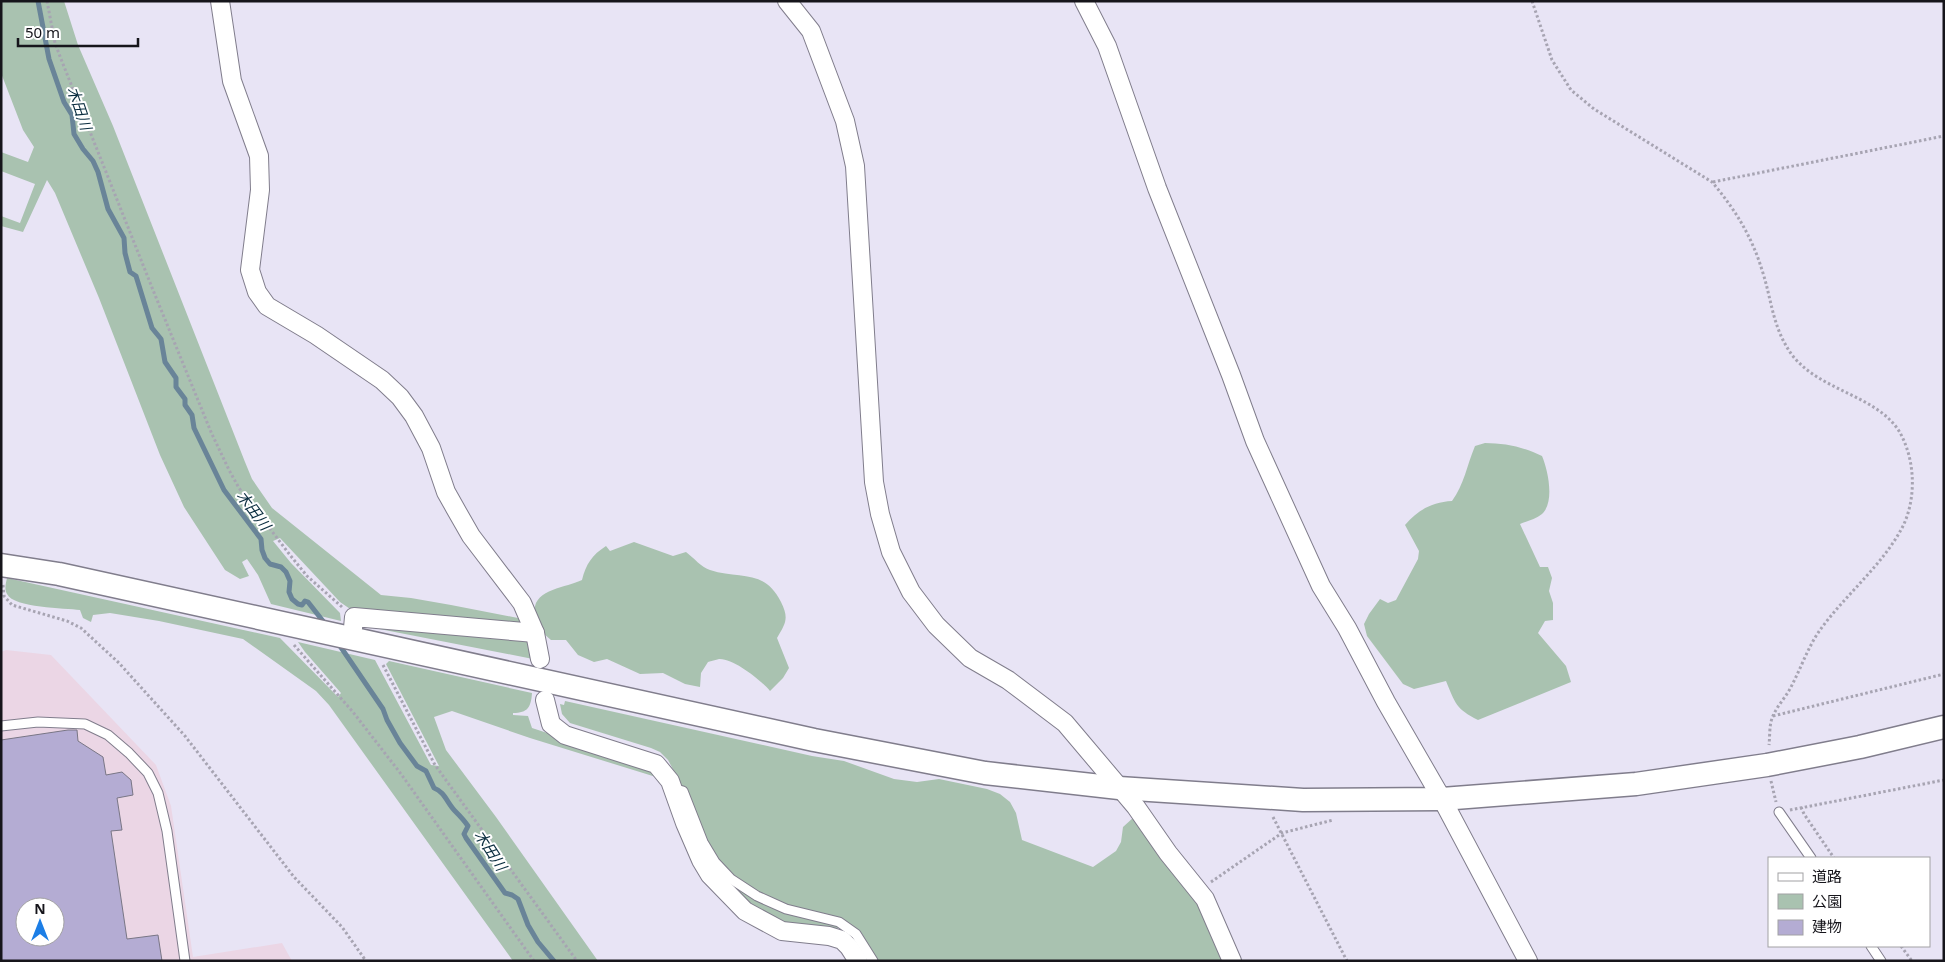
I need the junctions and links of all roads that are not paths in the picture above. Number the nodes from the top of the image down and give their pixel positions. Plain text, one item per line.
1 (220, 1) edge
2 (787, 1) edge
3 (1084, 1) edge
4 (2, 573) edge
5 (535, 633) junction
6 (352, 638) junction
7 (540, 659) dead end
8 (545, 700) dead end
9 (1, 726) edge
10 (1944, 727) edge
11 (672, 788) junction
12 (1119, 788) junction
13 (1442, 799) junction
14 (1779, 812) road end
15 (1810, 857) edge
16 (1872, 947) edge
17 (185, 961) edge
18 (858, 961) edge
19 (874, 961) edge
20 (1232, 961) edge
21 (1528, 961) edge
22 (1881, 961) edge

1 - 5 street
2 - 12 street
3 - 13 street
4 - 6 street
5 - 6 street
5 - 7 street
6 - 12 street
8 - 11 street
9 - 17 lane
10 - 13 street
11 - 18 street
11 - 19 lane
12 - 13 street
12 - 20 street
13 - 21 street
14 - 15 lane
16 - 22 lane

